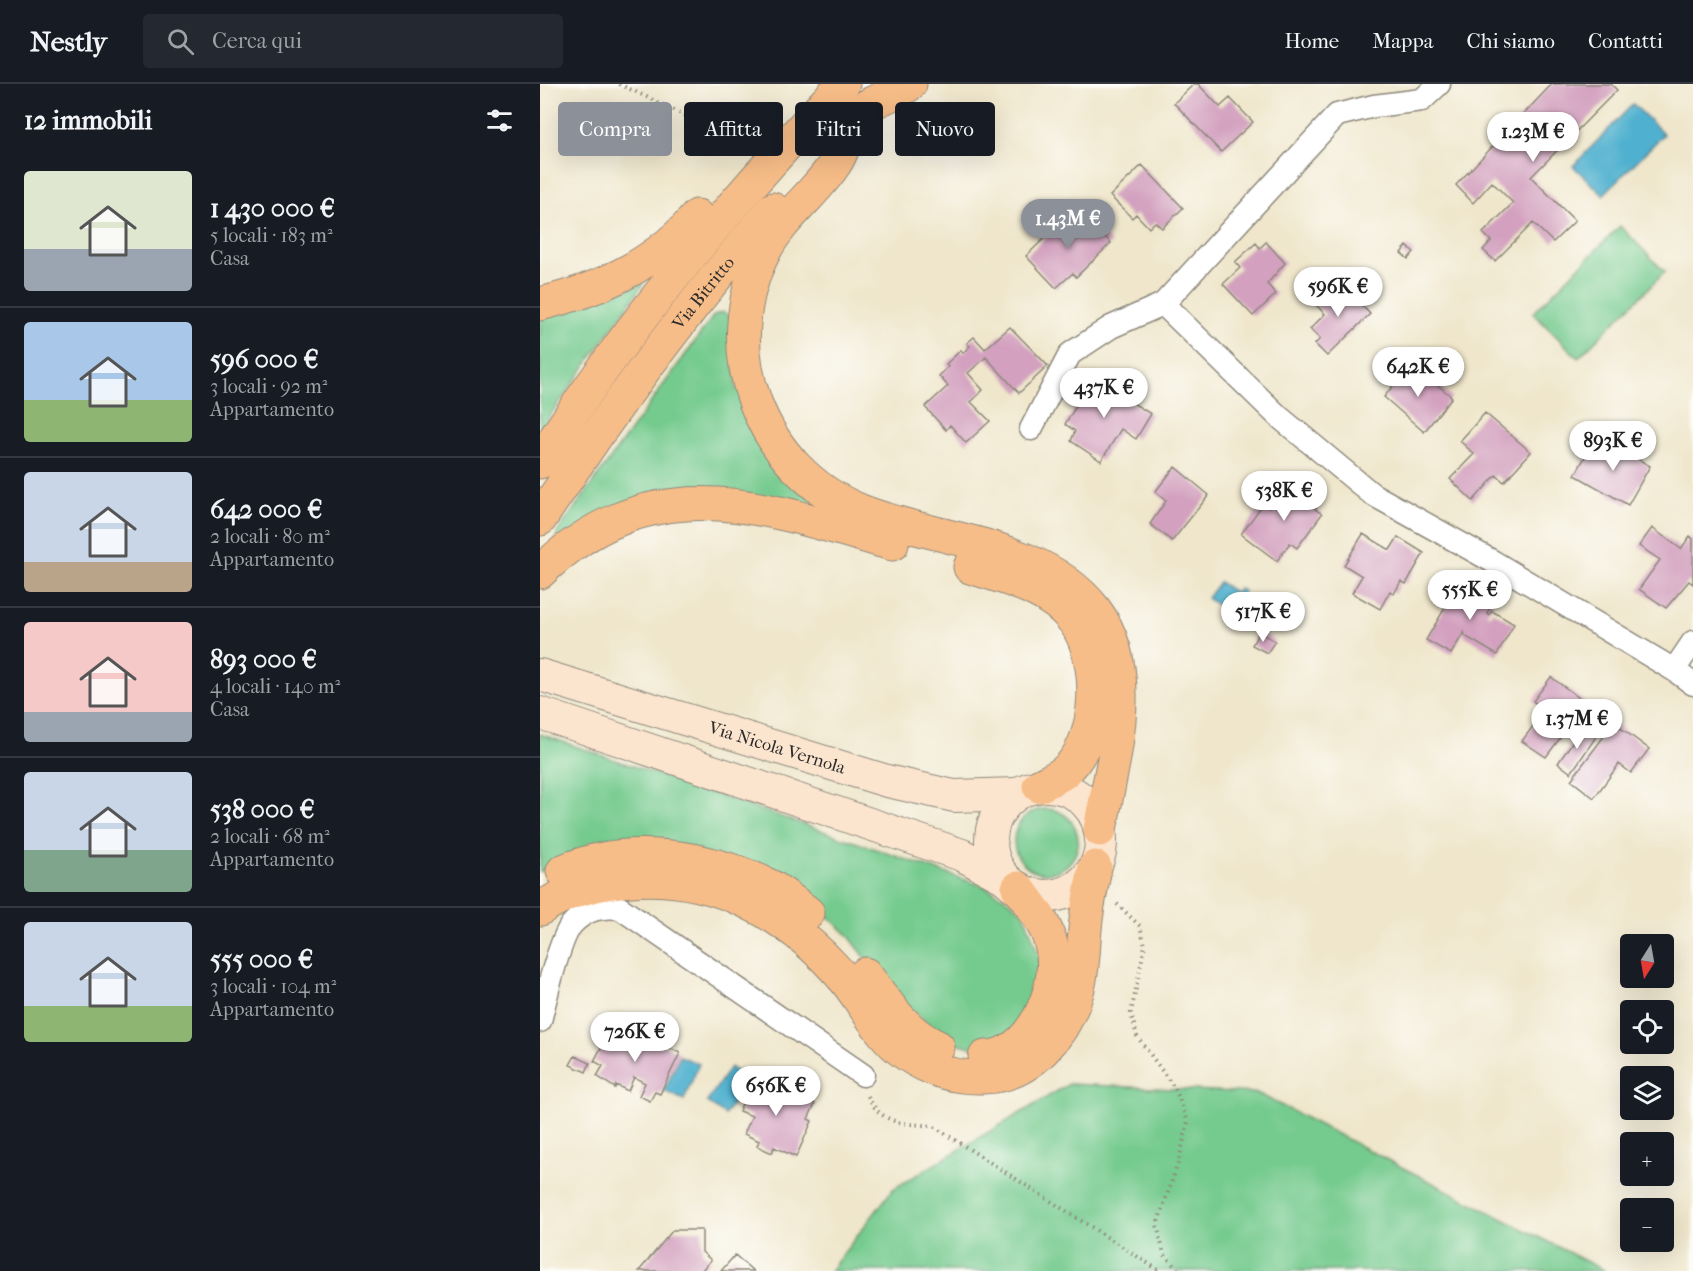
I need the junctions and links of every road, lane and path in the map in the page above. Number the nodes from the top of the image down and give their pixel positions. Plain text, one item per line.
1 (619, 84) edge
2 (813, 84) edge
3 (843, 84) edge
4 (888, 84) edge
5 (910, 84) edge
6 (1439, 84) edge
7 (869, 102) edge
8 (877, 102) edge
9 (684, 115) edge
10 (783, 117) edge
11 (748, 156) edge
12 (819, 156) edge
13 (839, 156) edge
14 (540, 304) edge
15 (1163, 304) junction
16 (1031, 429) dead end
17 (540, 462) edge
18 (540, 519) edge
19 (540, 572) edge
20 (1693, 642) edge
21 (1674, 670) junction
22 (540, 675) edge
23 (1693, 684) edge
24 (540, 713) edge
25 (1028, 790) junction
26 (1100, 830) junction
27 (1095, 867) junction
28 (540, 882) edge
29 (1011, 883) junction
30 (1117, 904) dead end
31 (540, 909) edge
32 (540, 1021) edge
33 (863, 1075) joint
34 (1160, 1271) edge
35 (1179, 1271) edge

1 - 9 path
2 - 10 highway
3 - 17 highway, Via Bitritto
4 - 7 highway, Via Bitritto
5 - 8 highway
6 - 15 street
11 - 14 highway
12 - 18 highway, Via Bitritto
13 - 26 highway
15 - 16 street
15 - 21 street
19 - 25 highway
20 - 21 street
21 - 23 street
22 - 25 main road, Via Nicola Vernola
24 - 29 main road
25 - 26 main road
25 - 29 main road
26 - 27 main road
27 - 29 main road
27 - 31 highway
28 - 29 highway
30 - 35 path
32 - 33 street
33 - 34 path

